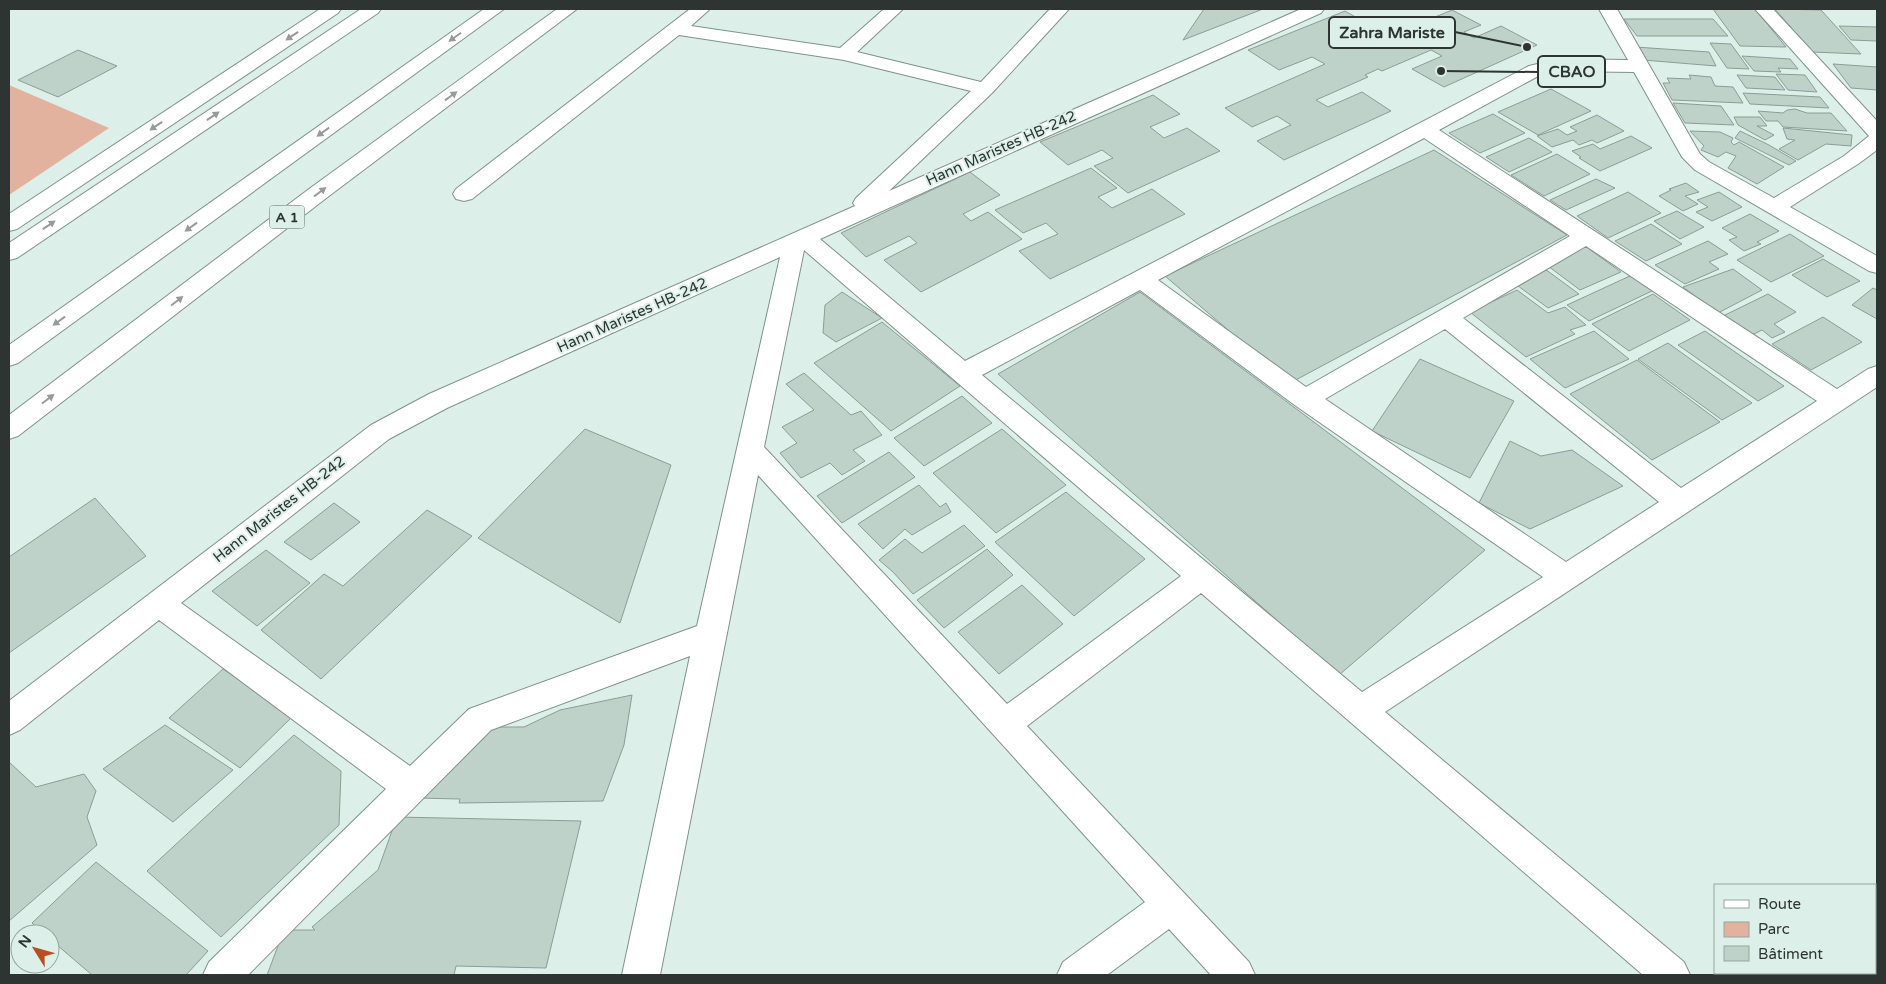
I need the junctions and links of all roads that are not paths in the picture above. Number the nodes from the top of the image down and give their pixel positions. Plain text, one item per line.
1 (332, 9) edge
2 (372, 9) edge
3 (381, 9) edge
4 (495, 9) edge
5 (568, 9) edge
6 (701, 9) edge
7 (894, 9) edge
8 (1060, 9) edge
9 (1314, 9) edge
10 (1608, 9) edge
11 (1764, 9) edge
12 (676, 29) junction
13 (844, 54) junction
14 (1640, 66) junction
15 (985, 89) junction
16 (247, 93) junction
17 (1426, 130) junction
18 (1877, 133) edge
19 (1877, 140) edge
20 (464, 194) dead end
21 (1776, 206) junction
22 (848, 218) junction
23 (9, 224) edge
24 (1586, 236) junction
25 (799, 240) junction
26 (9, 252) edge
27 (1877, 266) edge
28 (1142, 280) junction
29 (1446, 317) junction
30 (9, 357) edge
31 (964, 373) junction
32 (1877, 375) edge
33 (1305, 399) junction
34 (1836, 402) junction
35 (9, 429) edge
36 (750, 449) junction
37 (1680, 503) junction
38 (1202, 576) junction
39 (1566, 577) junction
40 (159, 603) junction
41 (710, 635) junction
42 (1360, 711) junction
43 (9, 720) edge
44 (1004, 725) junction
45 (411, 787) junction
46 (1171, 905) junction
47 (222, 975) edge
48 (641, 975) edge
49 (1076, 975) edge
50 (1236, 975) edge
51 (1672, 975) edge

1 -> 23 main road
2 - 16 main road
3 - 16 main road
4 -> 30 main road
35 -> 5 main road, A 1
6 - 12 main road
7 - 13 main road
8 - 15 main road
9 - 22 main road, Hann Maristes HB-242
10 - 14 main road
11 - 18 main road
12 - 13 main road
12 - 20 main road
13 - 15 main road
14 - 17 main road
14 - 21 main road
15 - 22 main road
26 -> 16 main road
17 - 24 main road
17 - 28 main road
19 - 21 main road
21 - 27 main road
22 - 25 main road, Hann Maristes HB-242
24 - 29 main road
24 - 34 main road
25 - 31 main road
25 - 36 main road
25 - 40 main road, Hann Maristes HB-242
28 - 31 main road
28 - 33 main road
29 - 33 main road
29 - 37 main road
31 - 38 main road
32 - 34 main road
33 - 39 main road
34 - 37 main road
36 - 41 main road
36 - 44 main road
37 - 39 main road
38 - 42 main road
38 - 44 main road
39 - 42 main road
40 - 43 main road, Hann Maristes HB-242
40 - 45 main road
41 - 45 main road
41 - 48 main road
42 - 51 main road
44 - 46 main road
45 - 47 main road
46 - 49 main road
46 - 50 main road

